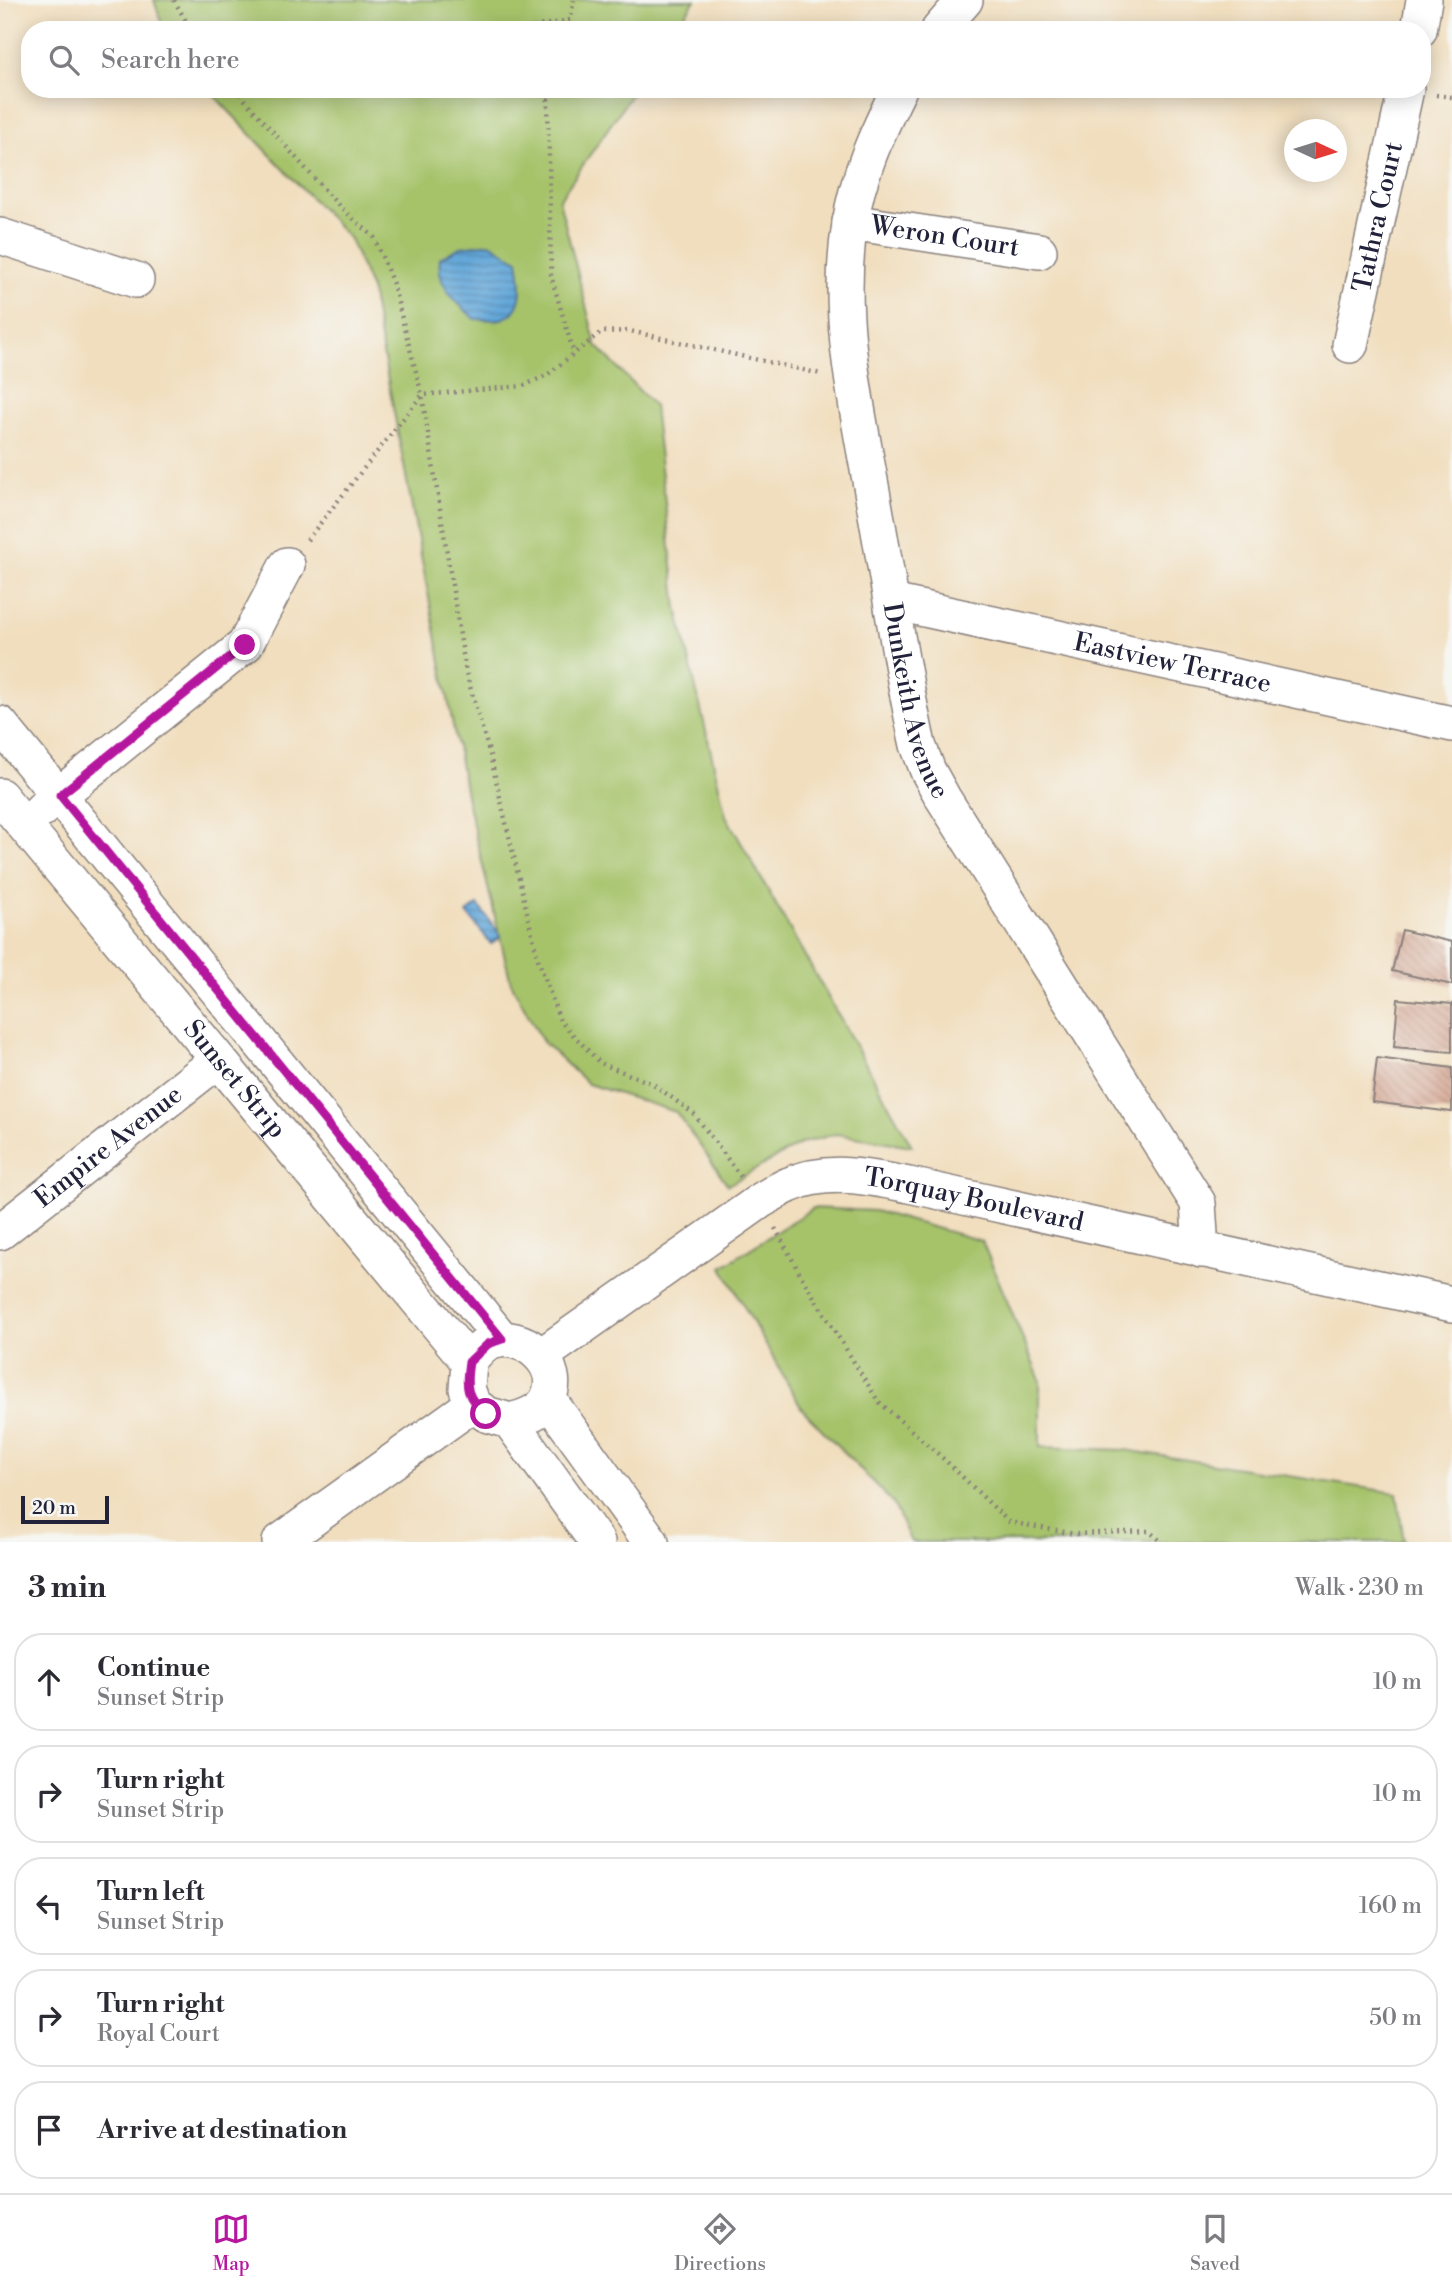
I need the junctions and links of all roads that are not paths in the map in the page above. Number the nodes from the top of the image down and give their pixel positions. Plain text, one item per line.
1 (965, 0) edge
2 (1424, 0) edge
3 (947, 21) edge
4 (1420, 21) edge
5 (895, 98) edge
6 (1404, 98) edge
7 (850, 222) junction
8 (0, 236) edge
9 (1039, 251) dead end
10 (136, 280) dead end
11 (1350, 345) dead end
12 (287, 565) road end
13 (892, 601) junction
14 (0, 724) edge
15 (1452, 724) edge
16 (60, 795) junction
17 (0, 796) edge
18 (23, 824) junction
19 (217, 1061) junction
20 (0, 1232) edge
21 (1201, 1250) junction
22 (1452, 1304) edge
23 (502, 1339) junction
24 (541, 1356) junction
25 (469, 1362) junction
26 (548, 1399) junction
27 (473, 1404) junction
28 (510, 1421) junction
29 (280, 1542) edge
30 (597, 1542) edge
31 (651, 1542) edge

1 - 3 street
2 - 4 street
5 - 7 street, Dunkeith Avenue
6 - 11 street, Tathra Court
7 - 9 street, Weron Court
7 - 13 street, Dunkeith Avenue
8 - 10 street
12 - 16 street
13 - 15 street, Eastview Terrace
13 - 21 street, Dunkeith Avenue
14 - 16 street, Sunset Strip
16 - 18 street
16 - 23 street, Sunset Strip
17 - 18 street, Sunset Strip
18 - 19 street, Sunset Strip
19 - 20 street, Empire Avenue
19 - 25 street, Sunset Strip
21 - 22 street, Torquay Boulevard
21 - 24 street, Torquay Boulevard
23 - 24 street
23 - 25 street
24 - 26 street
25 - 27 street
26 - 28 street
26 - 31 street
27 - 28 street
27 - 29 street
28 - 30 street

